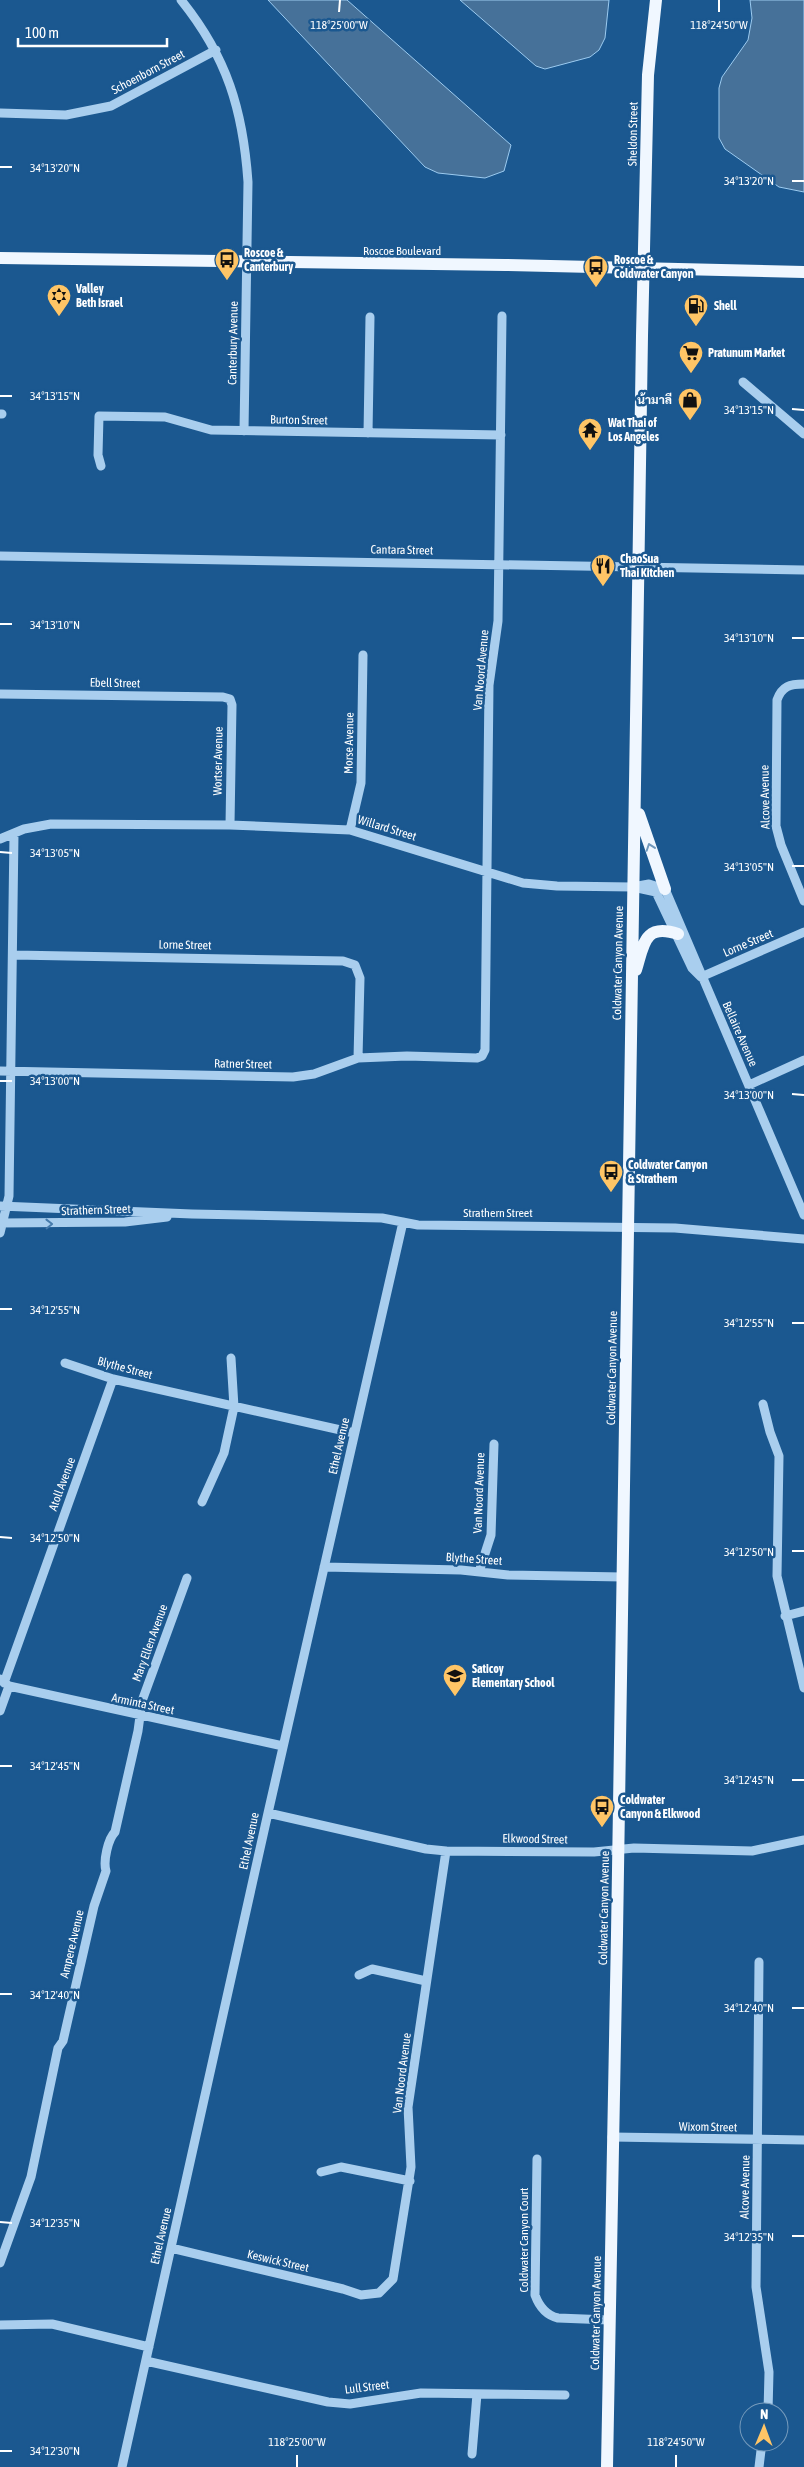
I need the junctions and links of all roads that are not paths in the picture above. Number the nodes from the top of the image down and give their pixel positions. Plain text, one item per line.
1 (181, 0) edge
2 (656, 0) edge
3 (216, 50) junction
4 (0, 113) edge
5 (0, 258) edge
6 (246, 262) junction
7 (644, 269) junction
8 (804, 272) edge
9 (502, 316) dead end
10 (370, 317) dead end
11 (743, 382) dead end
12 (244, 432) junction
13 (368, 433) junction
14 (804, 434) edge
15 (501, 435) junction
16 (101, 466) dead end
17 (0, 556) edge
18 (498, 564) junction
19 (639, 567) junction
20 (804, 570) edge
21 (363, 655) dead end
22 (804, 684) edge
23 (0, 694) edge
24 (230, 699) joint
25 (635, 804) junction
26 (230, 825) junction
27 (350, 830) junction
28 (14, 834) junction
29 (0, 839) edge
30 (486, 872) junction
31 (633, 887) junction
32 (665, 890) junction
33 (804, 900) edge
34 (804, 932) edge
35 (678, 934) junction
36 (14, 955) junction
37 (701, 977) junction
38 (632, 985) junction
39 (482, 1056) joint
40 (358, 1058) junction
41 (804, 1060) edge
42 (0, 1071) edge
43 (12, 1072) junction
44 (749, 1085) junction
45 (4, 1206) edge
46 (192, 1214) junction
47 (804, 1215) edge
48 (403, 1222) junction
49 (2, 1223) edge
50 (628, 1226) junction
51 (0, 1233) edge
52 (804, 1239) edge
53 (231, 1358) dead end
54 (65, 1363) dead end
55 (113, 1379) junction
56 (763, 1404) dead end
57 (234, 1407) junction
58 (354, 1433) junction
59 (494, 1444) dead end
60 (202, 1502) dead end
61 (324, 1567) junction
62 (479, 1572) junction
63 (623, 1577) junction
64 (187, 1578) dead end
65 (804, 1611) edge
66 (785, 1616) junction
67 (4, 1683) edge
68 (804, 1688) edge
69 (0, 1711) edge
70 (140, 1716) junction
71 (283, 1746) junction
72 (268, 1813) junction
73 (804, 1840) edge
74 (618, 1850) junction
75 (446, 1851) junction
76 (759, 1962) dead end
77 (359, 1974) dead end
78 (426, 1982) junction
79 (612, 2138) junction
80 (758, 2140) junction
81 (804, 2140) edge
82 (537, 2159) dead end
83 (321, 2172) dead end
84 (410, 2181) junction
85 (171, 2248) junction
86 (0, 2263) edge
87 (380, 2292) joint
88 (609, 2320) junction
89 (0, 2325) edge
90 (149, 2347) junction
91 (146, 2361) junction
92 (477, 2394) junction
93 (565, 2395) dead end
94 (768, 2402) edge
95 (761, 2452) edge
96 (472, 2454) dead end
97 (122, 2467) edge
98 (607, 2467) edge
99 (759, 2467) edge

1 - 3 street, Canterbury Avenue
2 - 7 main road, Sheldon Street
3 - 4 street, Schoenborn Street
3 - 6 street, Canterbury Avenue
5 - 6 main road, Roscoe Boulevard
6 - 7 main road, Roscoe Boulevard
6 - 12 street, Canterbury Avenue
7 - 8 main road, Roscoe Boulevard
7 - 19 main road, Coldwater Canyon Avenue
9 - 15 street, Van Noord Avenue
10 - 13 street
11 - 14 street
12 - 13 street, Burton Street
12 - 16 street, Burton Street
13 - 15 street, Burton Street
15 - 18 street, Van Noord Avenue
17 - 18 street, Cantara Street
18 - 19 street, Cantara Street
18 - 30 street, Van Noord Avenue
19 - 20 street, Cantara Street
19 - 25 main road, Coldwater Canyon Avenue
21 - 27 street, Morse Avenue
22 - 33 street, Alcove Avenue
23 - 24 street, Ebell Street
24 - 26 street, Wortser Avenue
25 - 31 main road, Coldwater Canyon Avenue
32 -> 25 main road
26 - 27 street, Willard Street
26 - 28 street, Willard Street
27 - 30 street, Willard Street
28 - 29 street, Willard Street
28 - 36 street
30 - 31 street, Willard Street
30 - 39 street, Van Noord Avenue
31 - 32 street
31 - 35 street, Willard Street
31 - 38 main road, Coldwater Canyon Avenue
32 - 37 street, Bellaire Avenue
34 - 37 street, Lorne Street
35 - 37 street
35 - 38 main road
36 - 40 street, Lorne Street
36 - 43 street
37 - 44 street, Bellaire Avenue
38 - 50 main road, Coldwater Canyon Avenue
39 - 40 street, Ratner Street
40 - 43 street, Ratner Street
41 - 44 street
42 - 43 street, Ratner Street
43 - 45 street
44 - 47 street, Bellaire Avenue
45 - 46 street, Strathern Street
45 - 49 street
46 - 48 street, Strathern Street
49 -> 46 street, Strathern Street
48 - 50 street, Strathern Street
48 - 58 street, Ethel Avenue
49 - 51 street
50 - 52 street, Strathern Street
50 - 63 main road, Coldwater Canyon Avenue
53 - 57 street
54 - 55 street, Blythe Street
55 - 57 street, Blythe Street
55 - 67 street, Atoll Avenue
56 - 66 street
57 - 58 street, Blythe Street
57 - 60 street
58 - 61 street, Ethel Avenue
59 - 62 street, Van Noord Avenue
61 - 62 street, Blythe Street
61 - 71 street, Ethel Avenue
62 - 63 street, Blythe Street
63 - 74 main road, Coldwater Canyon Avenue
64 - 70 street, Mary Ellen Avenue
65 - 66 street
66 - 68 street
67 - 69 street, Atoll Avenue
67 - 70 street, Arminta Street
70 - 71 street, Arminta Street
70 - 86 street, Ampere Avenue
71 - 72 street, Ethel Avenue
72 - 75 street, Elkwood Street
72 - 85 street, Ethel Avenue
73 - 74 street, Elkwood Street
74 - 75 street, Elkwood Street
74 - 79 main road, Coldwater Canyon Avenue
75 - 78 street, Van Noord Avenue
76 - 80 street, Alcove Avenue
77 - 78 street
78 - 84 street, Van Noord Avenue
79 - 80 street, Wixom Street
79 - 88 main road, Coldwater Canyon Avenue
80 - 81 street, Wixom Street
80 - 94 street, Alcove Avenue
82 - 88 street, Coldwater Canyon Court
83 - 84 street
84 - 87 street, Van Noord Avenue
85 - 87 street, Keswick Street
85 - 90 street, Ethel Avenue
88 - 98 main road, Coldwater Canyon Avenue
89 - 90 street
90 - 91 street, Ethel Avenue
91 - 92 street, Lull Street
91 - 97 street, Ethel Avenue
92 - 93 street, Lull Street
92 - 96 street
95 - 99 street

